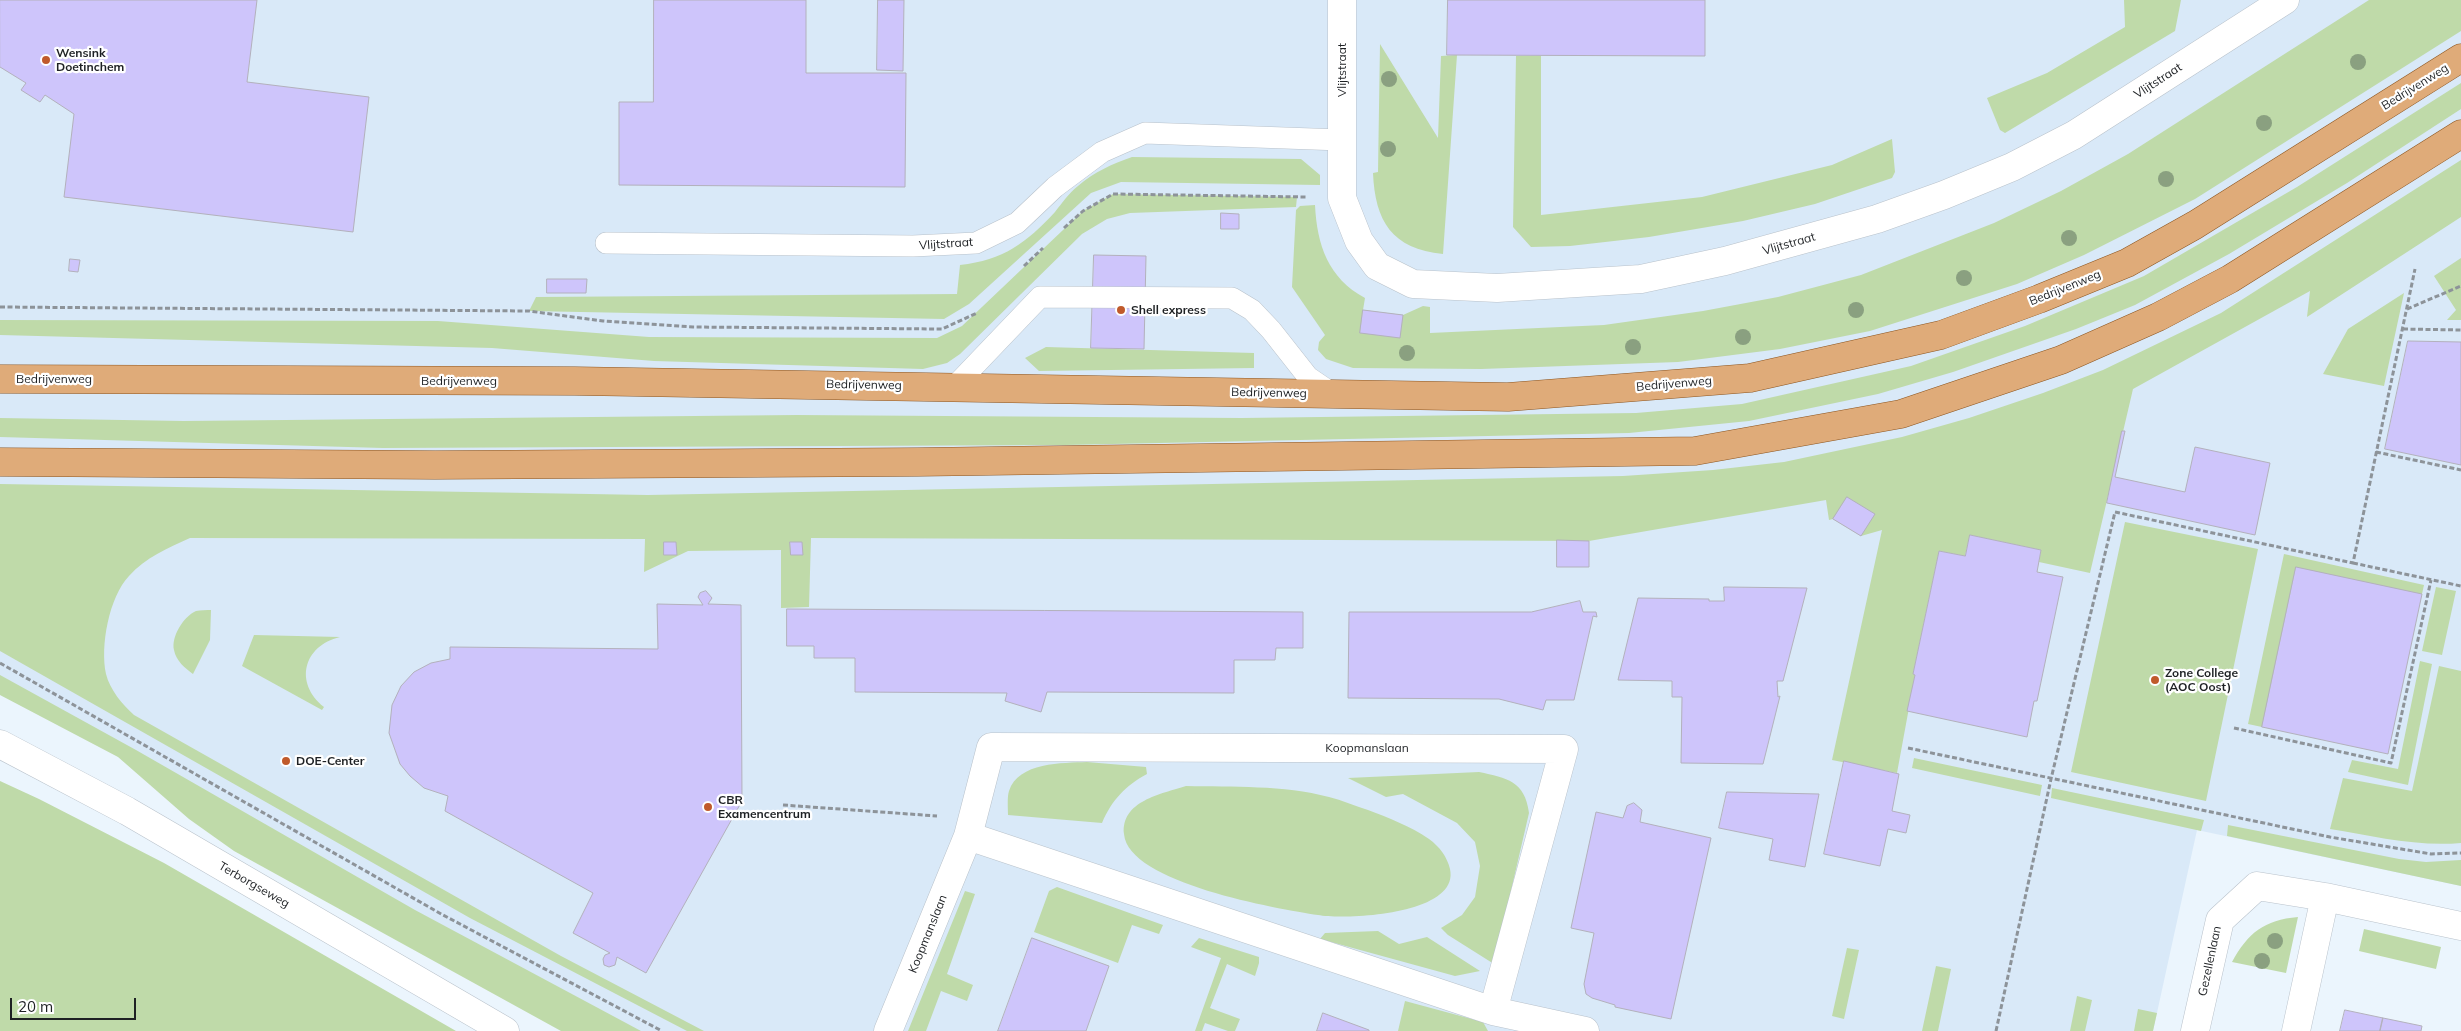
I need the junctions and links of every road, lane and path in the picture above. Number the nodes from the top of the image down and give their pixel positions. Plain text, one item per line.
1 (1342, 0) edge
2 (2285, 0) edge
3 (2461, 58) edge
4 (2461, 134) edge
5 (1341, 140) junction
6 (1342, 198) junction
7 (1063, 229) dead end
8 (1050, 241) dead end
9 (606, 243) dead end
10 (2414, 269) dead end
11 (1017, 273) dead end
12 (2461, 286) edge
13 (0, 306) edge
14 (2407, 309) junction
15 (978, 312) dead end
16 (2403, 328) junction
17 (2461, 330) edge
18 (0, 379) edge
19 (955, 386) junction
20 (1333, 394) junction
21 (2376, 452) junction
22 (0, 462) edge
23 (2461, 470) edge
24 (2353, 563) junction
25 (2431, 580) junction
26 (2461, 586) edge
27 (0, 663) edge
28 (2234, 728) dead end
29 (0, 744) edge
30 (1908, 748) dead end
31 (2050, 779) junction
32 (783, 805) dead end
33 (970, 828) junction
34 (2461, 853) edge
35 (2325, 897) junction
36 (2461, 926) edge
37 (1494, 1010) junction
38 (505, 1031) edge
39 (662, 1031) edge
40 (888, 1031) edge
41 (1585, 1031) edge
42 (1996, 1031) edge
43 (2195, 1031) edge
44 (2296, 1031) edge

1 - 5 street, Vlijtstraat
2 - 6 street, Vlijtstraat
3 - 20 main road, Bedrijvenweg
4 - 22 main road
5 - 6 street, Vlijtstraat
5 - 9 lane, Vlijtstraat
6 - 7 path
8 - 11 path
10 - 14 path
12 - 14 path
13 - 15 path
14 - 16 path
16 - 17 path
16 - 21 path
18 - 19 main road, Bedrijvenweg
19 - 20 main road, Bedrijvenweg
19 - 20 lane
21 - 23 path
21 - 24 path
24 - 25 path
24 - 31 path
25 - 26 path
25 - 28 path
27 - 39 path
29 - 38 street, Terborgseweg
30 - 31 path
31 - 34 path
31 - 42 path
32 - 33 path
33 - 37 street
33 - 37 street, Koopmanslaan
33 - 40 street, Koopmanslaan
35 - 36 street, Gezellenlaan
35 - 43 street, Gezellenlaan
35 - 44 street
37 - 41 street

